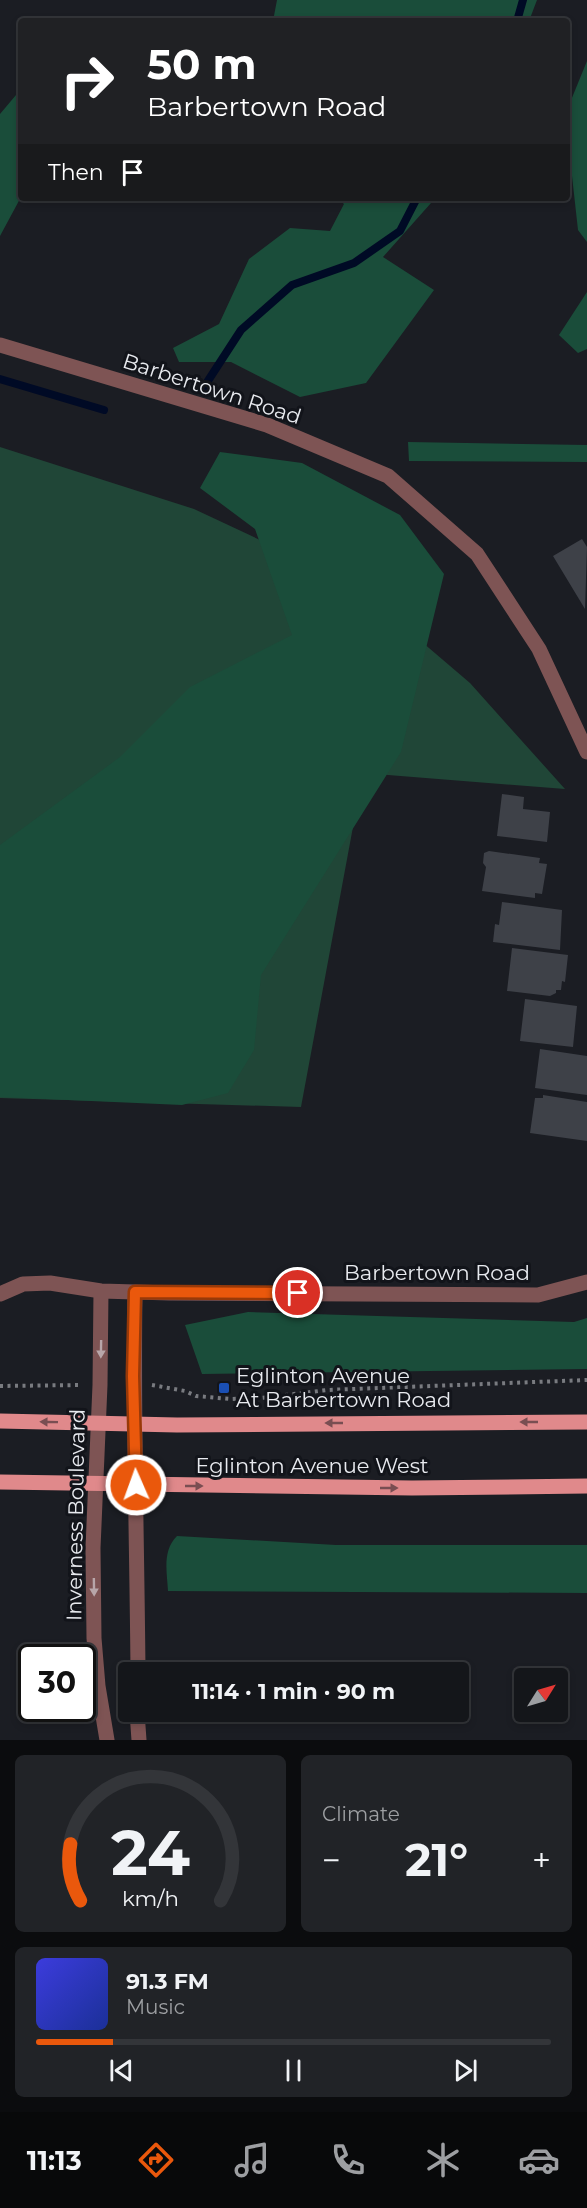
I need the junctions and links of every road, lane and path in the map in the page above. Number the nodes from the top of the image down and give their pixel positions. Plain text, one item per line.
1 (0, 345) edge
2 (587, 752) edge
3 (587, 1282) edge
4 (101, 1291) junction
5 (135, 1292) junction
6 (0, 1294) edge
7 (587, 1380) edge
8 (68, 1384) dead end
9 (160, 1385) dead end
10 (0, 1386) edge
11 (0, 1421) edge
12 (587, 1422) edge
13 (99, 1423) junction
14 (135, 1424) junction
15 (0, 1482) edge
16 (96, 1484) junction
17 (136, 1485) junction
18 (587, 1486) edge
19 (138, 1662) edge
20 (138, 1722) edge
21 (107, 1740) edge
22 (139, 1740) edge

1 - 2 street, Barbertown Road
3 - 5 street, Barbertown Road
4 - 5 street, Barbertown Road
4 - 6 street, Barbertown Road
4 -> 13 street, Inverness Boulevard
5 - 14 street
7 - 9 path
8 - 10 path
13 -> 11 main road, Eglinton Avenue West
12 -> 14 main road, Eglinton Avenue West
13 - 14 main road, Eglinton Avenue West
13 - 16 street, Inverness Boulevard
14 - 17 street
15 - 16 main road, Eglinton Avenue West
16 - 17 main road, Eglinton Avenue West
16 -> 21 street, Inverness Boulevard
17 -> 18 main road, Eglinton Avenue West
17 - 19 street
20 - 22 street

